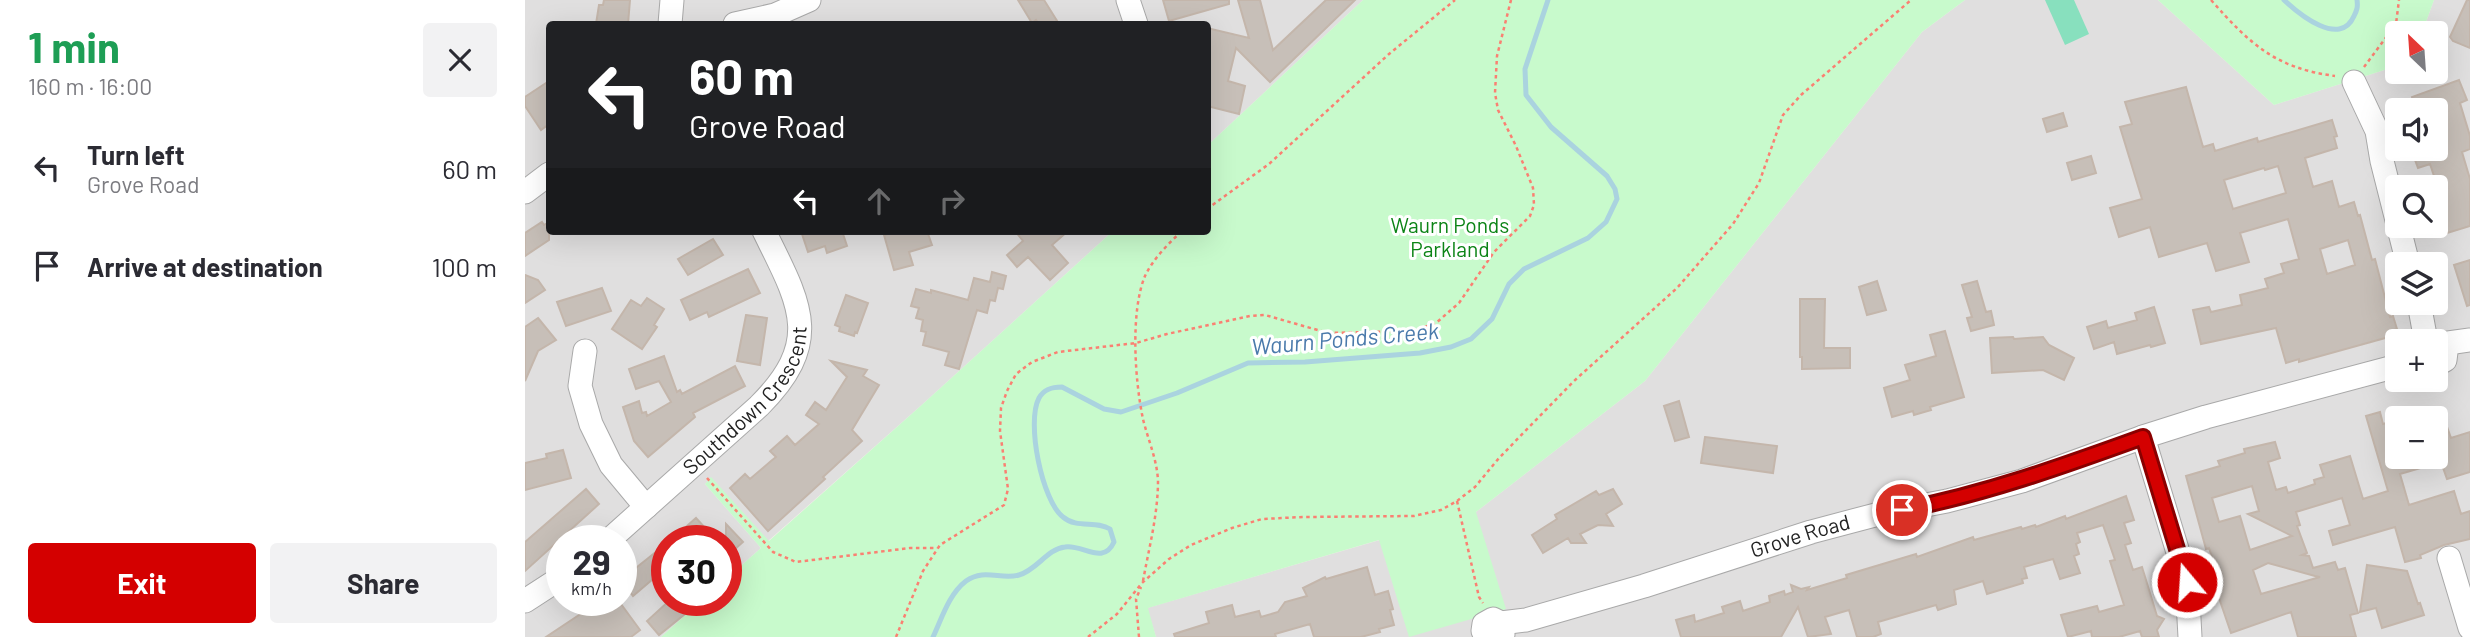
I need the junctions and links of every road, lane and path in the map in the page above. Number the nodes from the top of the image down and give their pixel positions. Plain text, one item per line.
1 (672, 0) edge
2 (809, 0) edge
3 (1128, 0) edge
4 (1455, 0) edge
5 (1511, 0) edge
6 (1912, 0) edge
7 (2211, 0) edge
8 (2399, 0) edge
9 (670, 21) edge
10 (748, 21) edge
11 (1135, 21) edge
12 (2352, 76) junction
13 (546, 176) edge
14 (525, 191) edge
15 (1211, 206) edge
16 (766, 235) edge
17 (1178, 235) edge
18 (2405, 252) edge
19 (2448, 340) edge
20 (2470, 342) edge
21 (1136, 343) junction
22 (585, 351) dead end
23 (2385, 369) edge
24 (2143, 437) junction
25 (694, 463) junction
26 (1457, 502) junction
27 (646, 507) junction
28 (626, 525) edge
29 (938, 548) junction
30 (2449, 558) dead end
31 (1142, 583) junction
32 (546, 589) edge
33 (525, 601) edge
34 (2470, 628) edge
35 (1489, 632) edge
36 (896, 637) edge
37 (1088, 637) edge
38 (1139, 637) edge
39 (2190, 637) edge

1 - 9 street
2 - 10 street
3 - 11 street
4 - 15 path
5 - 21 path
6 - 26 path
7 - 12 path
8 - 12 path
12 - 18 street
13 - 14 street
16 - 25 street, Southdown Crescent
17 - 21 path
19 - 20 street
21 - 29 path
21 - 31 path
22 - 27 street
23 - 24 street, Grove Road
24 - 35 street, Grove Road
24 - 39 street
25 - 27 street, Southdown Crescent
25 - 29 path
26 - 31 path
26 - 35 path
27 - 28 street, Southdown Crescent
29 - 36 path
30 - 34 street
31 - 37 path
31 - 38 path
32 - 33 street

